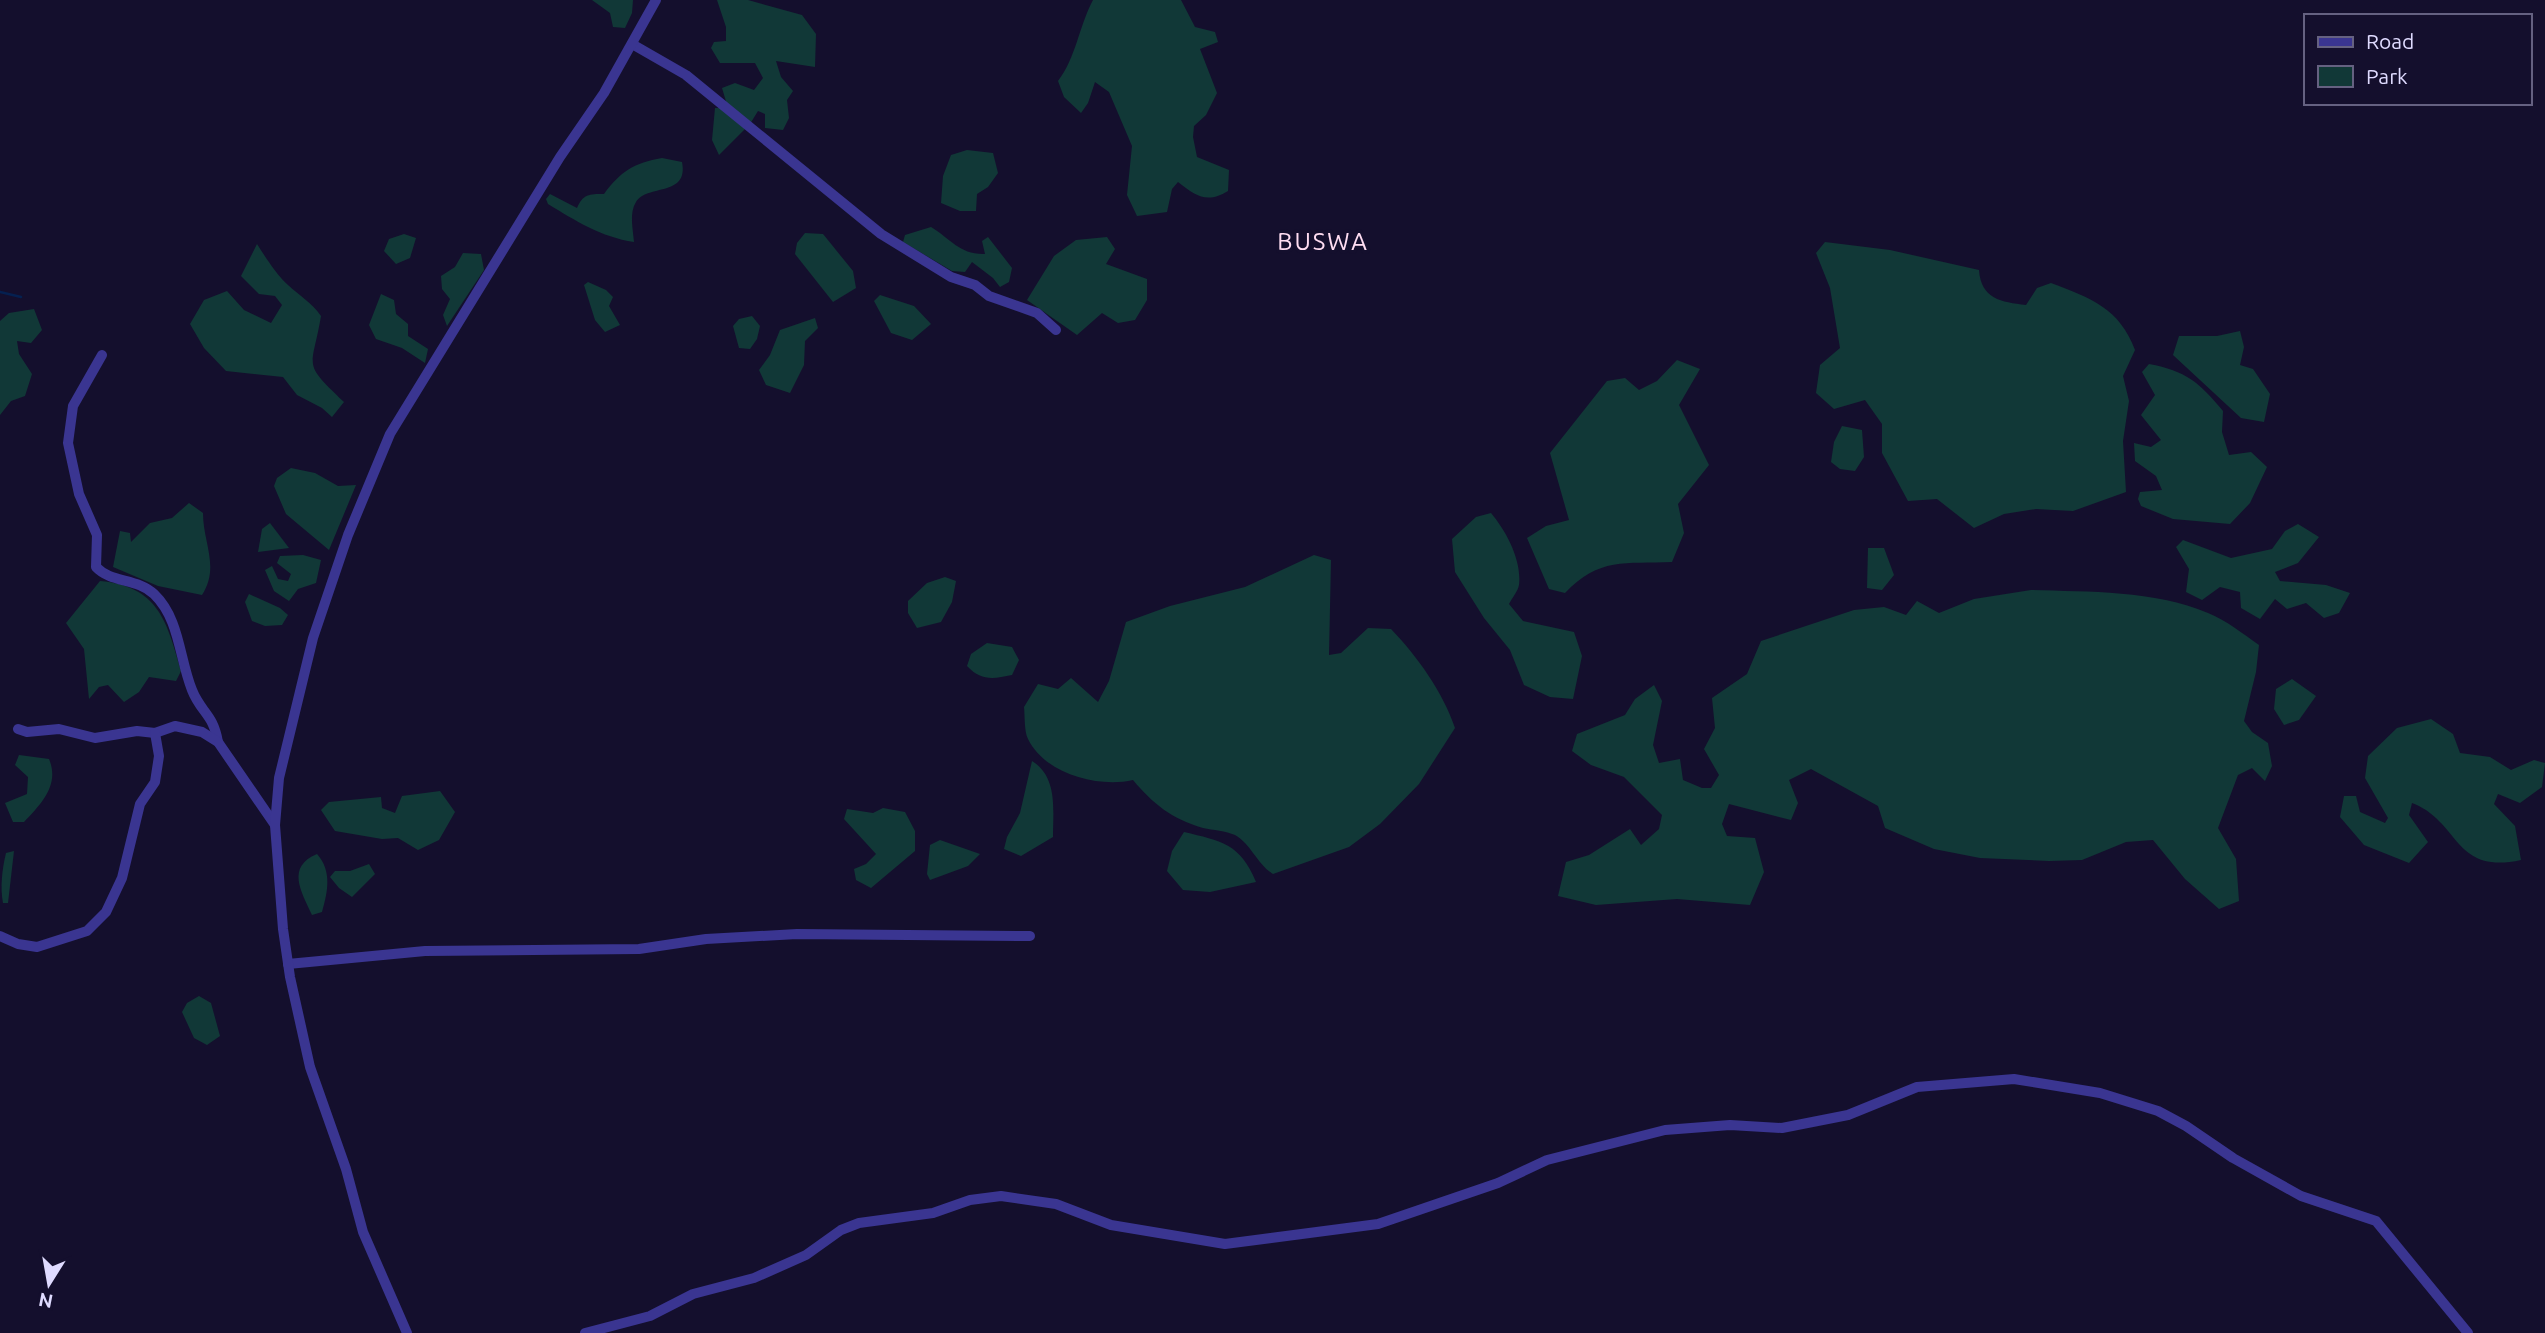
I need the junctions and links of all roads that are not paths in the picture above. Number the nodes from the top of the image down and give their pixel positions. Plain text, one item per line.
1 (656, 0) edge
2 (632, 44) junction
3 (1056, 330) dead end
4 (102, 355) dead end
5 (18, 729) dead end
6 (155, 733) junction
7 (218, 742) junction
8 (275, 825) junction
9 (0, 936) edge
10 (1030, 936) dead end
11 (288, 964) junction
12 (407, 1333) edge
13 (585, 1333) edge
14 (2468, 1333) edge

1 - 2 street
2 - 3 street
2 - 8 street
4 - 7 street
5 - 6 street
6 - 7 street
6 - 9 street
7 - 8 street
8 - 11 street
10 - 11 street
11 - 12 street
13 - 14 street

